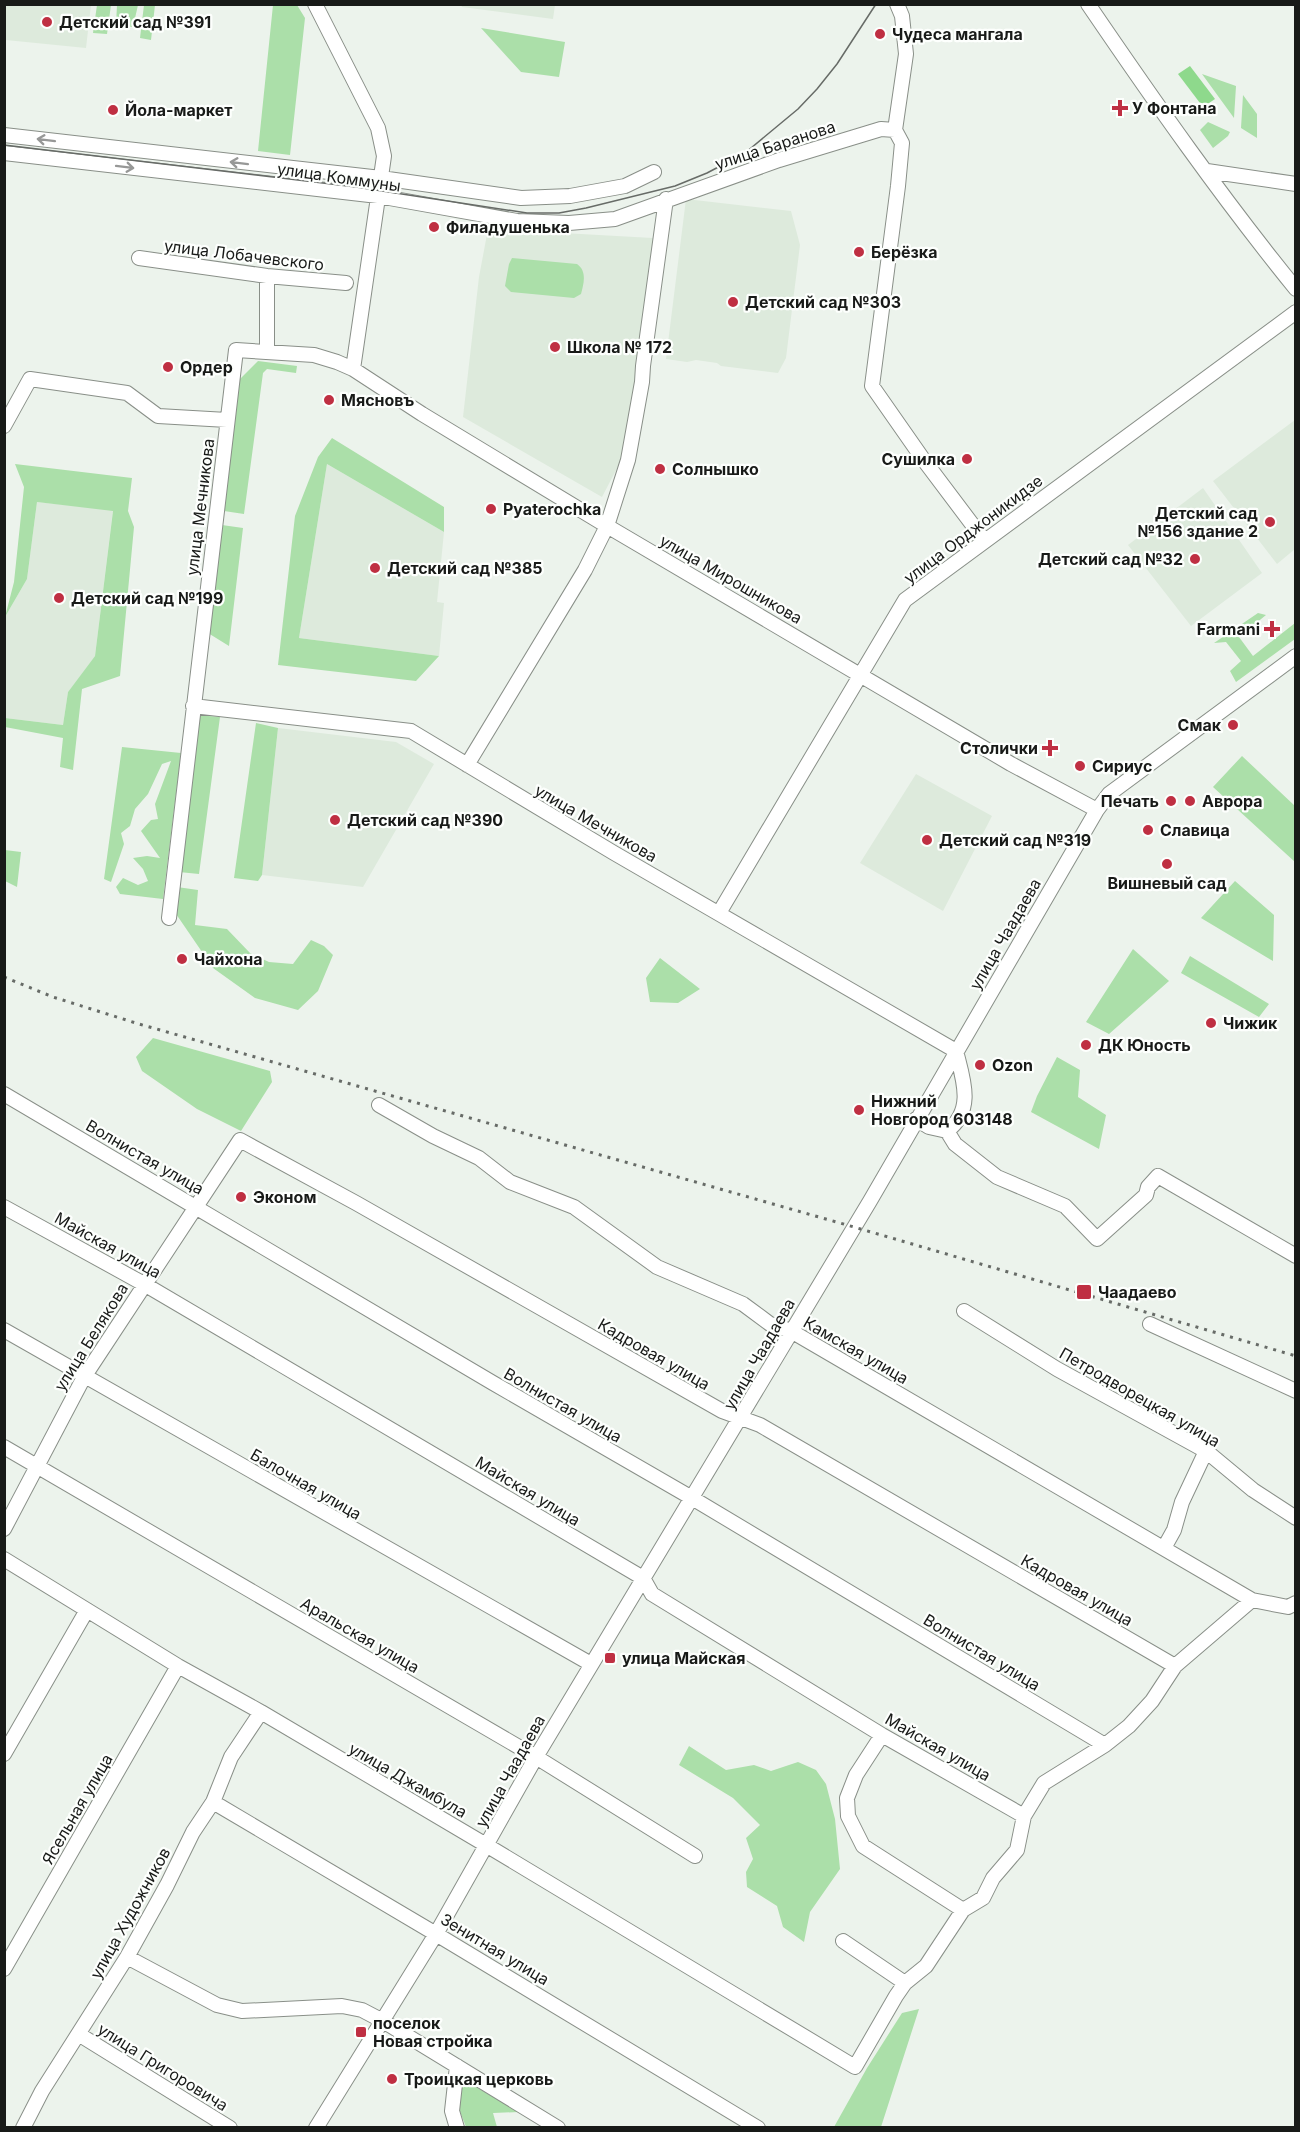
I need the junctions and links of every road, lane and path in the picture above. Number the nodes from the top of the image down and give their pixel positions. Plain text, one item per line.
1 (315, 4) edge
2 (897, 4) edge
3 (1088, 4) edge
4 (895, 130) junction
5 (4, 135) edge
6 (4, 153) edge
7 (1207, 171) junction
8 (654, 172) dead end
9 (1296, 184) edge
10 (380, 186) junction
11 (666, 199) junction
12 (139, 258) dead end
13 (267, 276) junction
14 (346, 283) dead end
15 (1296, 289) edge
16 (1296, 312) edge
17 (267, 352) junction
18 (353, 369) junction
19 (226, 420) junction
20 (4, 426) edge
21 (607, 526) junction
22 (984, 540) junction
23 (1296, 656) edge
24 (861, 674) junction
25 (193, 706) junction
26 (467, 765) junction
27 (1096, 810) junction
28 (719, 913) junction
29 (170, 918) dead end
30 (956, 1051) junction
31 (4, 1094) edge
32 (379, 1104) dead end
33 (916, 1119) junction
34 (947, 1131) junction
35 (240, 1140) joint
36 (4, 1207) edge
37 (198, 1207) junction
38 (1296, 1256) edge
39 (144, 1284) junction
40 (964, 1311) dead end
41 (1150, 1323) dead end
42 (4, 1330) edge
43 (791, 1331) junction
44 (84, 1377) junction
45 (1296, 1391) edge
46 (742, 1417) junction
47 (4, 1447) edge
48 (1206, 1451) junction
49 (36, 1466) junction
50 (692, 1498) junction
51 (1296, 1518) edge
52 (4, 1529) edge
53 (1164, 1548) junction
54 (4, 1559) edge
55 (643, 1578) junction
56 (1252, 1600) junction
57 (1296, 1603) edge
58 (87, 1610) junction
59 (591, 1665) junction
60 (178, 1666) junction
61 (1175, 1666) junction
62 (261, 1712) junction
63 (882, 1735) junction
64 (1105, 1745) junction
65 (4, 1754) edge
66 (536, 1757) junction
67 (213, 1802) junction
68 (1024, 1816) junction
69 (487, 1846) junction
70 (695, 1856) dead end
71 (963, 1910) junction
72 (436, 1934) junction
73 (843, 1941) dead end
74 (127, 1957) junction
75 (4, 1968) edge
76 (905, 1983) junction
77 (383, 2021) junction
78 (80, 2035) junction
79 (457, 2066) junction
80 (23, 2127) edge
81 (230, 2127) edge
82 (316, 2127) edge
83 (457, 2127) edge
84 (558, 2127) edge
85 (758, 2127) edge

1 - 10 street
2 - 4 street
3 - 7 street
4 - 11 street, улица Баранова
4 - 22 street
10 -> 5 street, улица Коммуны
6 -> 10 street, улица Коммуны
7 - 9 street
7 - 15 street
8 - 10 street, улица Коммуны
10 - 11 street, улица Коммуны
10 - 18 street
11 - 21 street
12 - 13 street, улица Лобачевского
13 - 14 street, улица Лобачевского
13 - 17 street
16 - 22 street, улица Орджоникидзе
17 - 18 street, улица Мечникова
17 - 19 street, улица Мечникова
18 - 21 street, улица Мирошникова
19 - 20 street, улица Мечникова
19 - 25 street, улица Мечникова
21 - 24 street, улица Мирошникова
21 - 26 street
22 - 24 street, улица Орджоникидзе
23 - 27 street, улица Чаадаева
24 - 27 street, улица Мирошникова
24 - 28 street, улица Орджоникидзе
25 - 26 street, улица Мечникова
25 - 29 street, улица Мечникова
26 - 28 street, улица Мечникова
27 - 30 street, улица Чаадаева
28 - 30 street, улица Мечникова
30 - 33 street, улица Чаадаева
30 - 34 street
31 - 37 street, Волнистая улица
32 - 43 street, Камская улица
33 - 34 street
33 - 43 street, улица Чаадаева
34 - 38 street
35 - 37 street, улица Белякова
35 - 46 street, Кадровая улица
36 - 39 street, Майская улица
37 - 39 street, улица Белякова
37 - 50 street, Волнистая улица
39 - 44 street, улица Белякова
39 - 55 street, Майская улица
40 - 48 street, Петродворецкая улица
41 - 45 street
42 - 44 street, Балочная улица
43 - 46 street, улица Чаадаева
43 - 53 street, Камская улица
44 - 49 street, улица Белякова
44 - 59 street, Балочная улица
46 - 50 street, улица Чаадаева
46 - 61 street, Кадровая улица
47 - 49 street, Аральская улица
48 - 51 street, Петродворецкая улица
48 - 53 street
49 - 52 street, улица Белякова
49 - 66 street, Аральская улица
50 - 55 street, улица Чаадаева
50 - 64 street, Волнистая улица
53 - 56 street, Камская улица
54 - 58 street, улица Джамбула
55 - 59 street, улица Чаадаева
55 - 63 street, Майская улица
56 - 57 street, Камская улица
56 - 61 street
58 - 60 street, улица Джамбула
58 - 65 street
59 - 66 street, улица Чаадаева
60 - 62 street, улица Джамбула
60 - 75 street, Ясельная улица
61 - 64 street
62 - 67 street, улица Художников
62 - 69 street, улица Джамбула
63 - 68 street, Майская улица
63 - 71 street
64 - 68 street
66 - 69 street, улица Чаадаева
66 - 70 street, Аральская улица
67 - 72 street, Зенитная улица
67 - 74 street, улица Художников
68 - 71 street
69 - 72 street, улица Чаадаева
69 - 76 street, улица Джамбула
71 - 76 street
72 - 77 street, улица Чаадаева
72 - 85 street, Зенитная улица
73 - 76 street
74 - 77 street
74 - 78 street, улица Художников
77 - 79 street
77 - 82 street, улица Чаадаева
78 - 80 street, улица Художников
78 - 81 street, улица Григоровича
79 - 83 street
79 - 84 street

